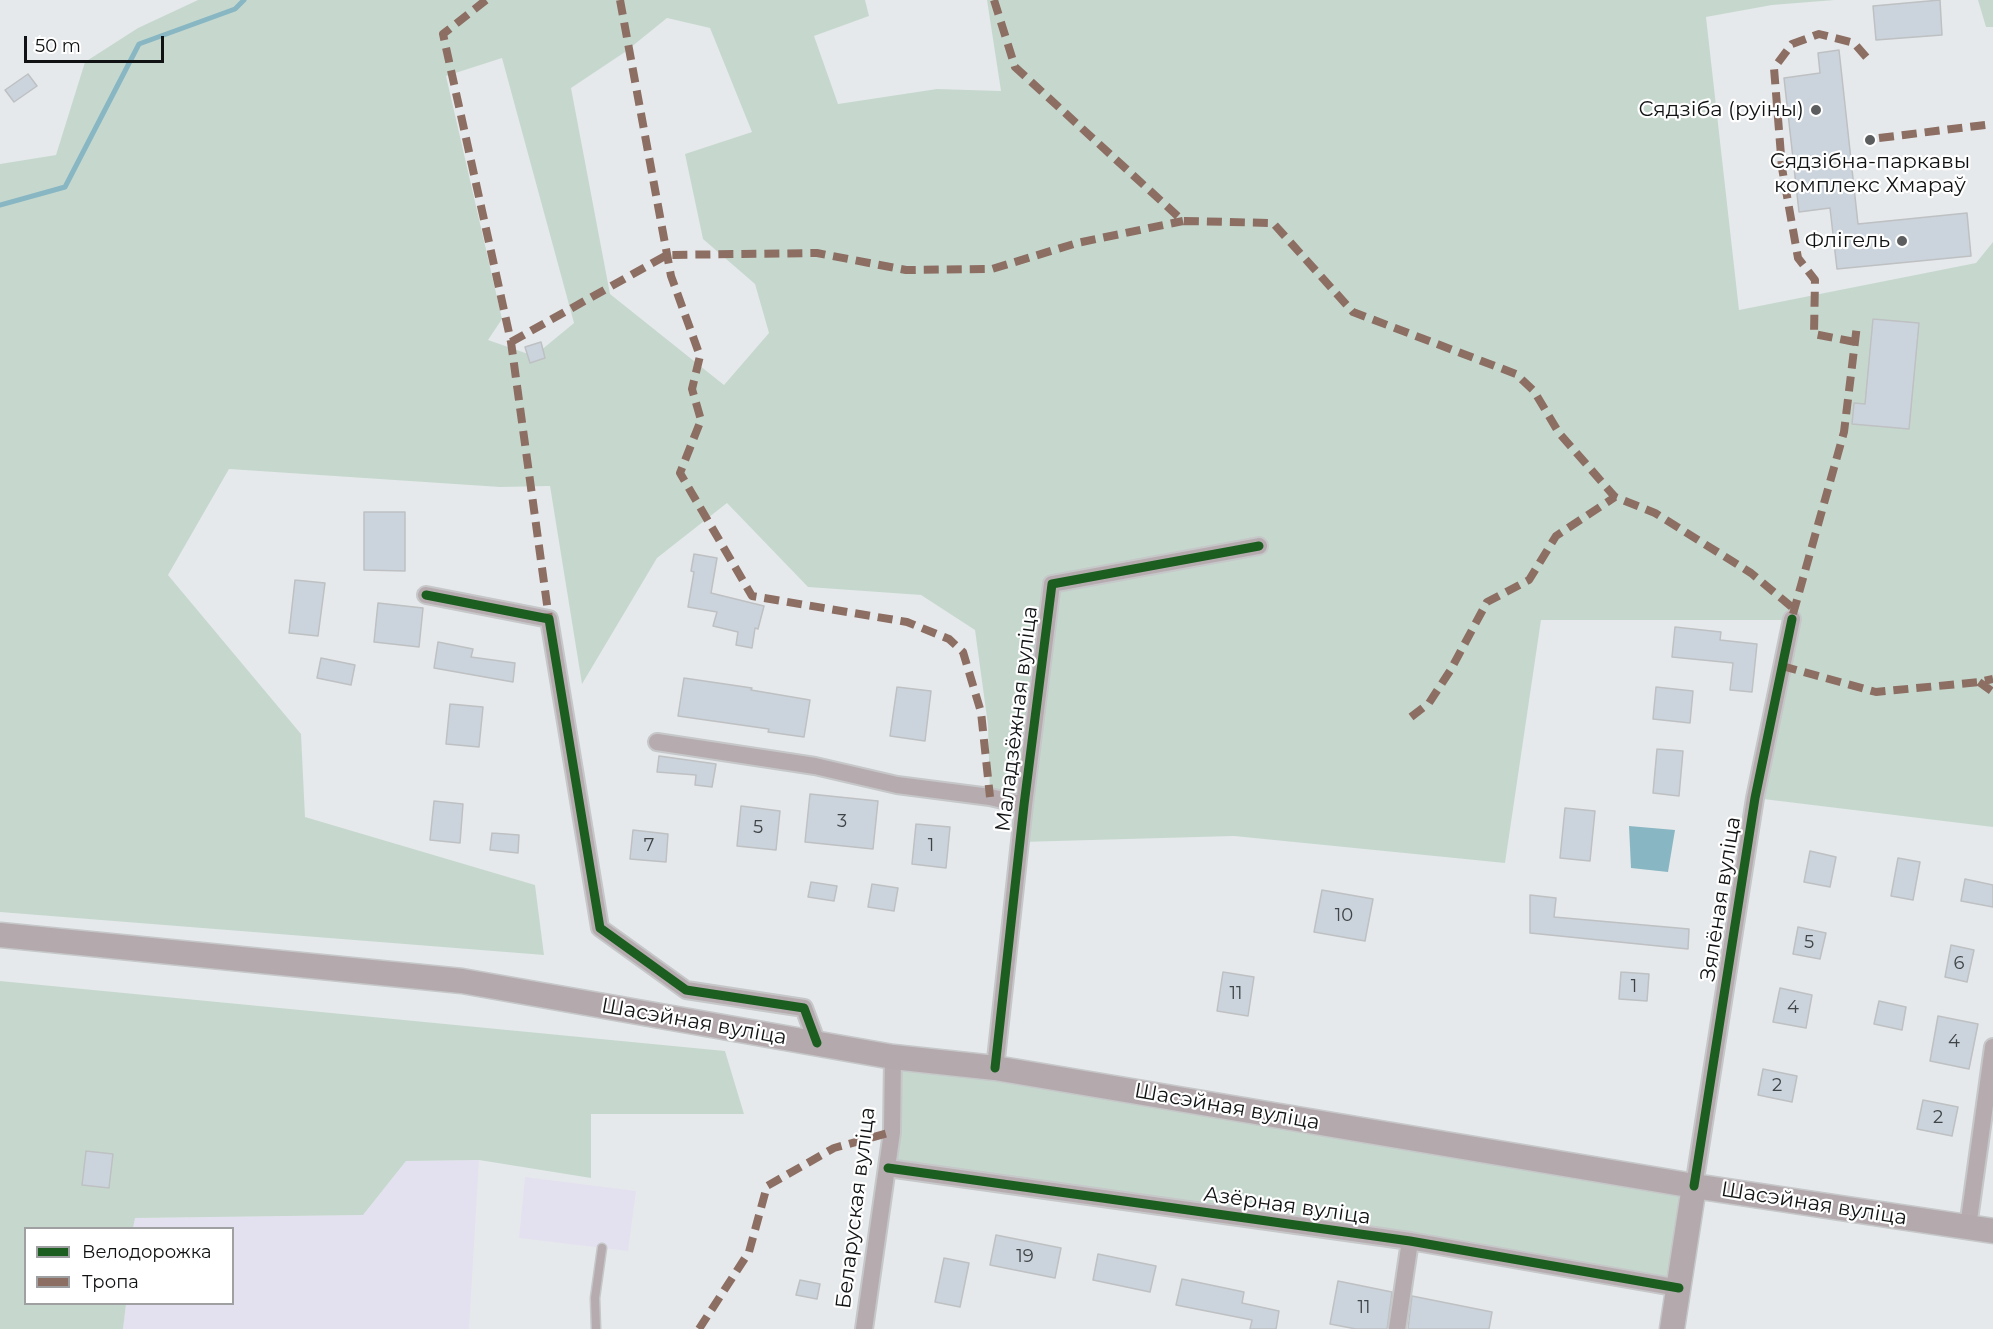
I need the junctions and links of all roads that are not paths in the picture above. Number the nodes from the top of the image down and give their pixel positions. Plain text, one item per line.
1 (1259, 546) dead end
2 (426, 595) dead end
3 (1792, 620) dead end
4 (657, 742) dead end
5 (1024, 805) junction
6 (0, 935) edge
7 (817, 1043) junction
8 (1993, 1047) edge
9 (893, 1057) junction
10 (995, 1068) junction
11 (888, 1168) junction
12 (1694, 1186) junction
13 (1968, 1227) junction
14 (1993, 1231) edge
15 (1410, 1241) junction
16 (602, 1248) dead end
17 (1680, 1288) junction
18 (596, 1329) edge
19 (864, 1329) edge
20 (1397, 1329) edge
21 (1672, 1329) edge

1 - 5 street, Маладзёжная вуліца
2 - 7 street
3 - 12 street, Зялёная вуліца
4 - 5 street, Маладзёжная вуліца
5 - 10 street, Маладзёжная вуліца
6 - 7 main road, Шасэйная вуліца
7 - 9 main road, Шасэйная вуліца
8 - 13 street
9 - 10 main road, Шасэйная вуліца
9 - 11 street, Беларуская вуліца
10 - 12 main road, Шасэйная вуліца
11 - 15 street, Азёрная вуліца
11 - 19 street, Беларуская вуліца
12 - 13 main road, Шасэйная вуліца
12 - 17 main road
13 - 14 main road, Шасэйная вуліца
15 - 17 street, Азёрная вуліца
15 - 20 street
16 - 18 lane
17 - 21 main road

